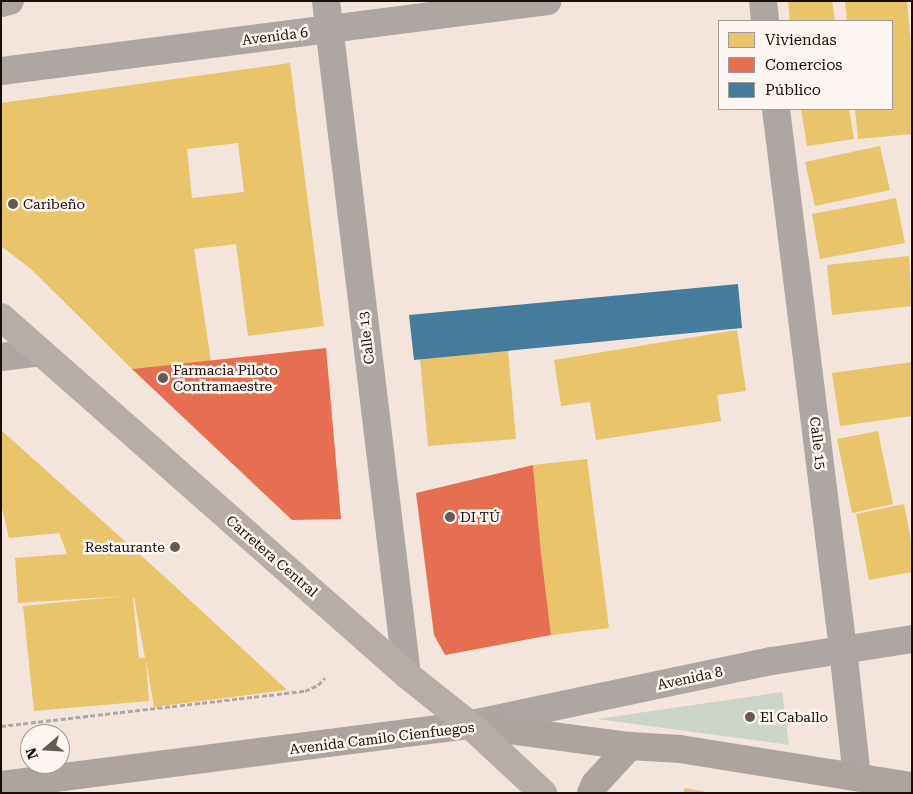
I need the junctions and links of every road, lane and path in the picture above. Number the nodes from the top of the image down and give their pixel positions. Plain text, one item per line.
1 (10, 1) edge
2 (326, 1) edge
3 (548, 1) edge
4 (762, 1) edge
5 (1, 2) edge
6 (765, 20) edge
7 (328, 29) junction
8 (1, 70) edge
9 (776, 110) edge
10 (1, 317) edge
11 (40, 352) junction
12 (1, 357) edge
13 (912, 639) edge
14 (843, 648) junction
15 (407, 675) junction
16 (326, 678) dead end
17 (470, 725) junction
18 (1, 726) edge
19 (630, 746) junction
20 (857, 777) junction
21 (1, 785) edge
22 (50, 786) edge
23 (912, 786) edge
24 (543, 793) edge
25 (591, 793) edge

1 - 5 street
2 - 7 street, Calle 13
3 - 7 street, Avenida 6
4 - 6 street
7 - 8 street, Avenida 6
7 - 15 street, Calle 13
9 - 14 street, Calle 15
10 - 11 highway, Carretera Central
11 - 12 street
11 - 15 highway, Carretera Central
13 - 14 street, Avenida 8
14 - 17 street, Avenida 8
14 - 20 street, Calle 15
15 - 17 highway, Carretera Central
16 - 18 path
17 - 19 main road, Avenida Camilo Cienfuegos
17 - 22 main road, Avenida Camilo Cienfuegos
17 - 24 highway, Carretera Central
19 - 20 main road, Avenida Camilo Cienfuegos
19 - 25 main road
20 - 23 main road, Avenida Camilo Cienfuegos
21 - 22 main road, Avenida Camilo Cienfuegos

